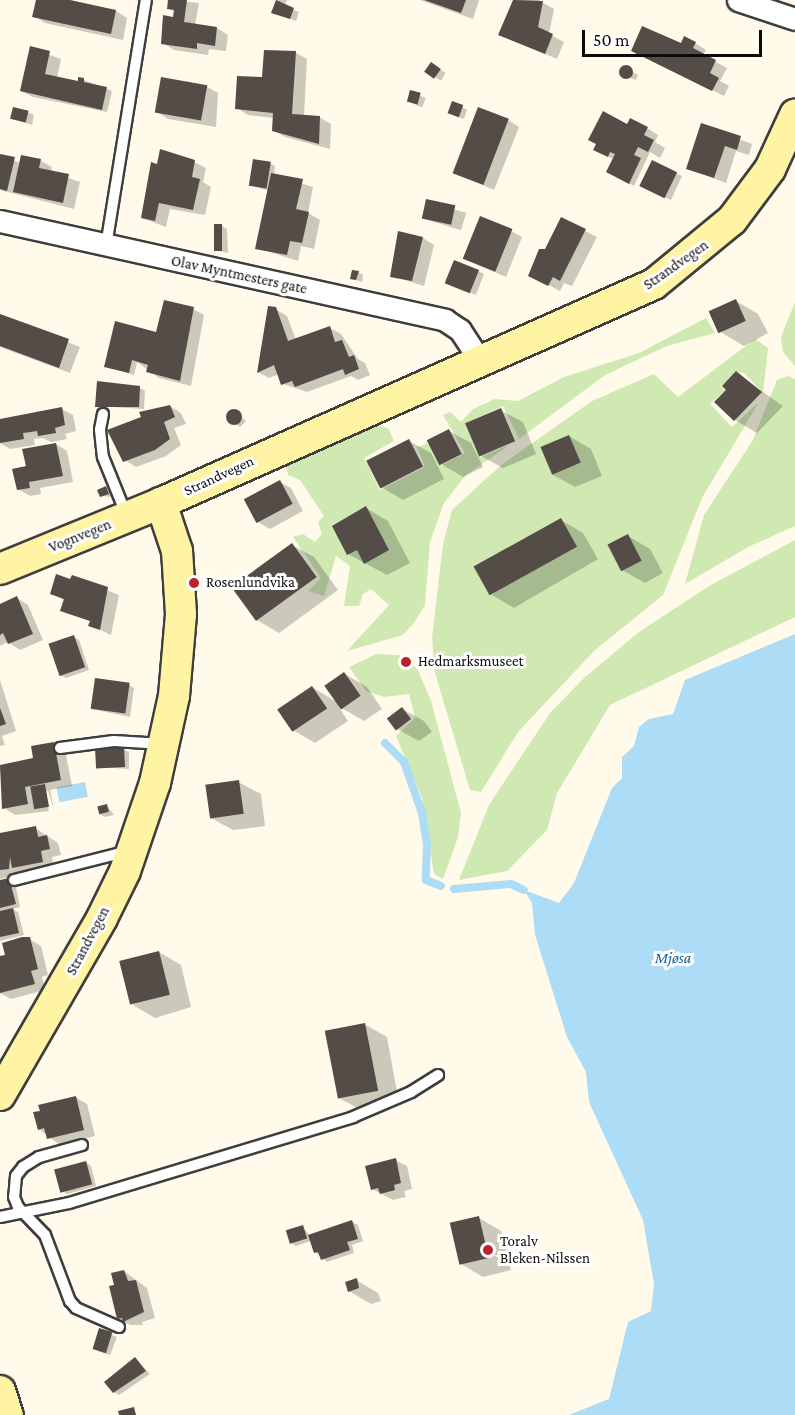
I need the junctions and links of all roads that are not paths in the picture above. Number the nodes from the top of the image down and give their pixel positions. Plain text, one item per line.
1 (146, 0) edge
2 (738, 0) edge
3 (795, 20) edge
4 (795, 115) edge
5 (0, 221) edge
6 (106, 246) junction
7 (475, 352) junction
8 (104, 414) dead end
9 (161, 503) junction
10 (127, 517) junction
11 (0, 569) edge
12 (166, 744) junction
13 (60, 748) dead end
14 (132, 850) junction
15 (14, 880) dead end
16 (438, 1075) dead end
17 (0, 1095) edge
18 (82, 1145) dead end
19 (23, 1213) junction
20 (0, 1217) edge
21 (119, 1328) dead end
22 (0, 1391) edge
23 (8, 1415) edge

1 - 6 lane
2 - 3 street
4 - 7 main road, Strandvegen
5 - 6 street, Olav Myntmesters gate
6 - 7 street, Olav Myntmesters gate
7 - 9 main road, Strandvegen
8 - 10 lane
9 - 10 main road, Vognvegen
9 - 12 main road, Strandvegen
10 - 11 main road, Vognvegen
12 - 13 lane
12 - 14 main road, Strandvegen
14 - 15 lane
14 - 17 main road, Strandvegen
16 - 19 lane
18 - 19 lane
19 - 20 lane
19 - 21 lane
22 - 23 main road

